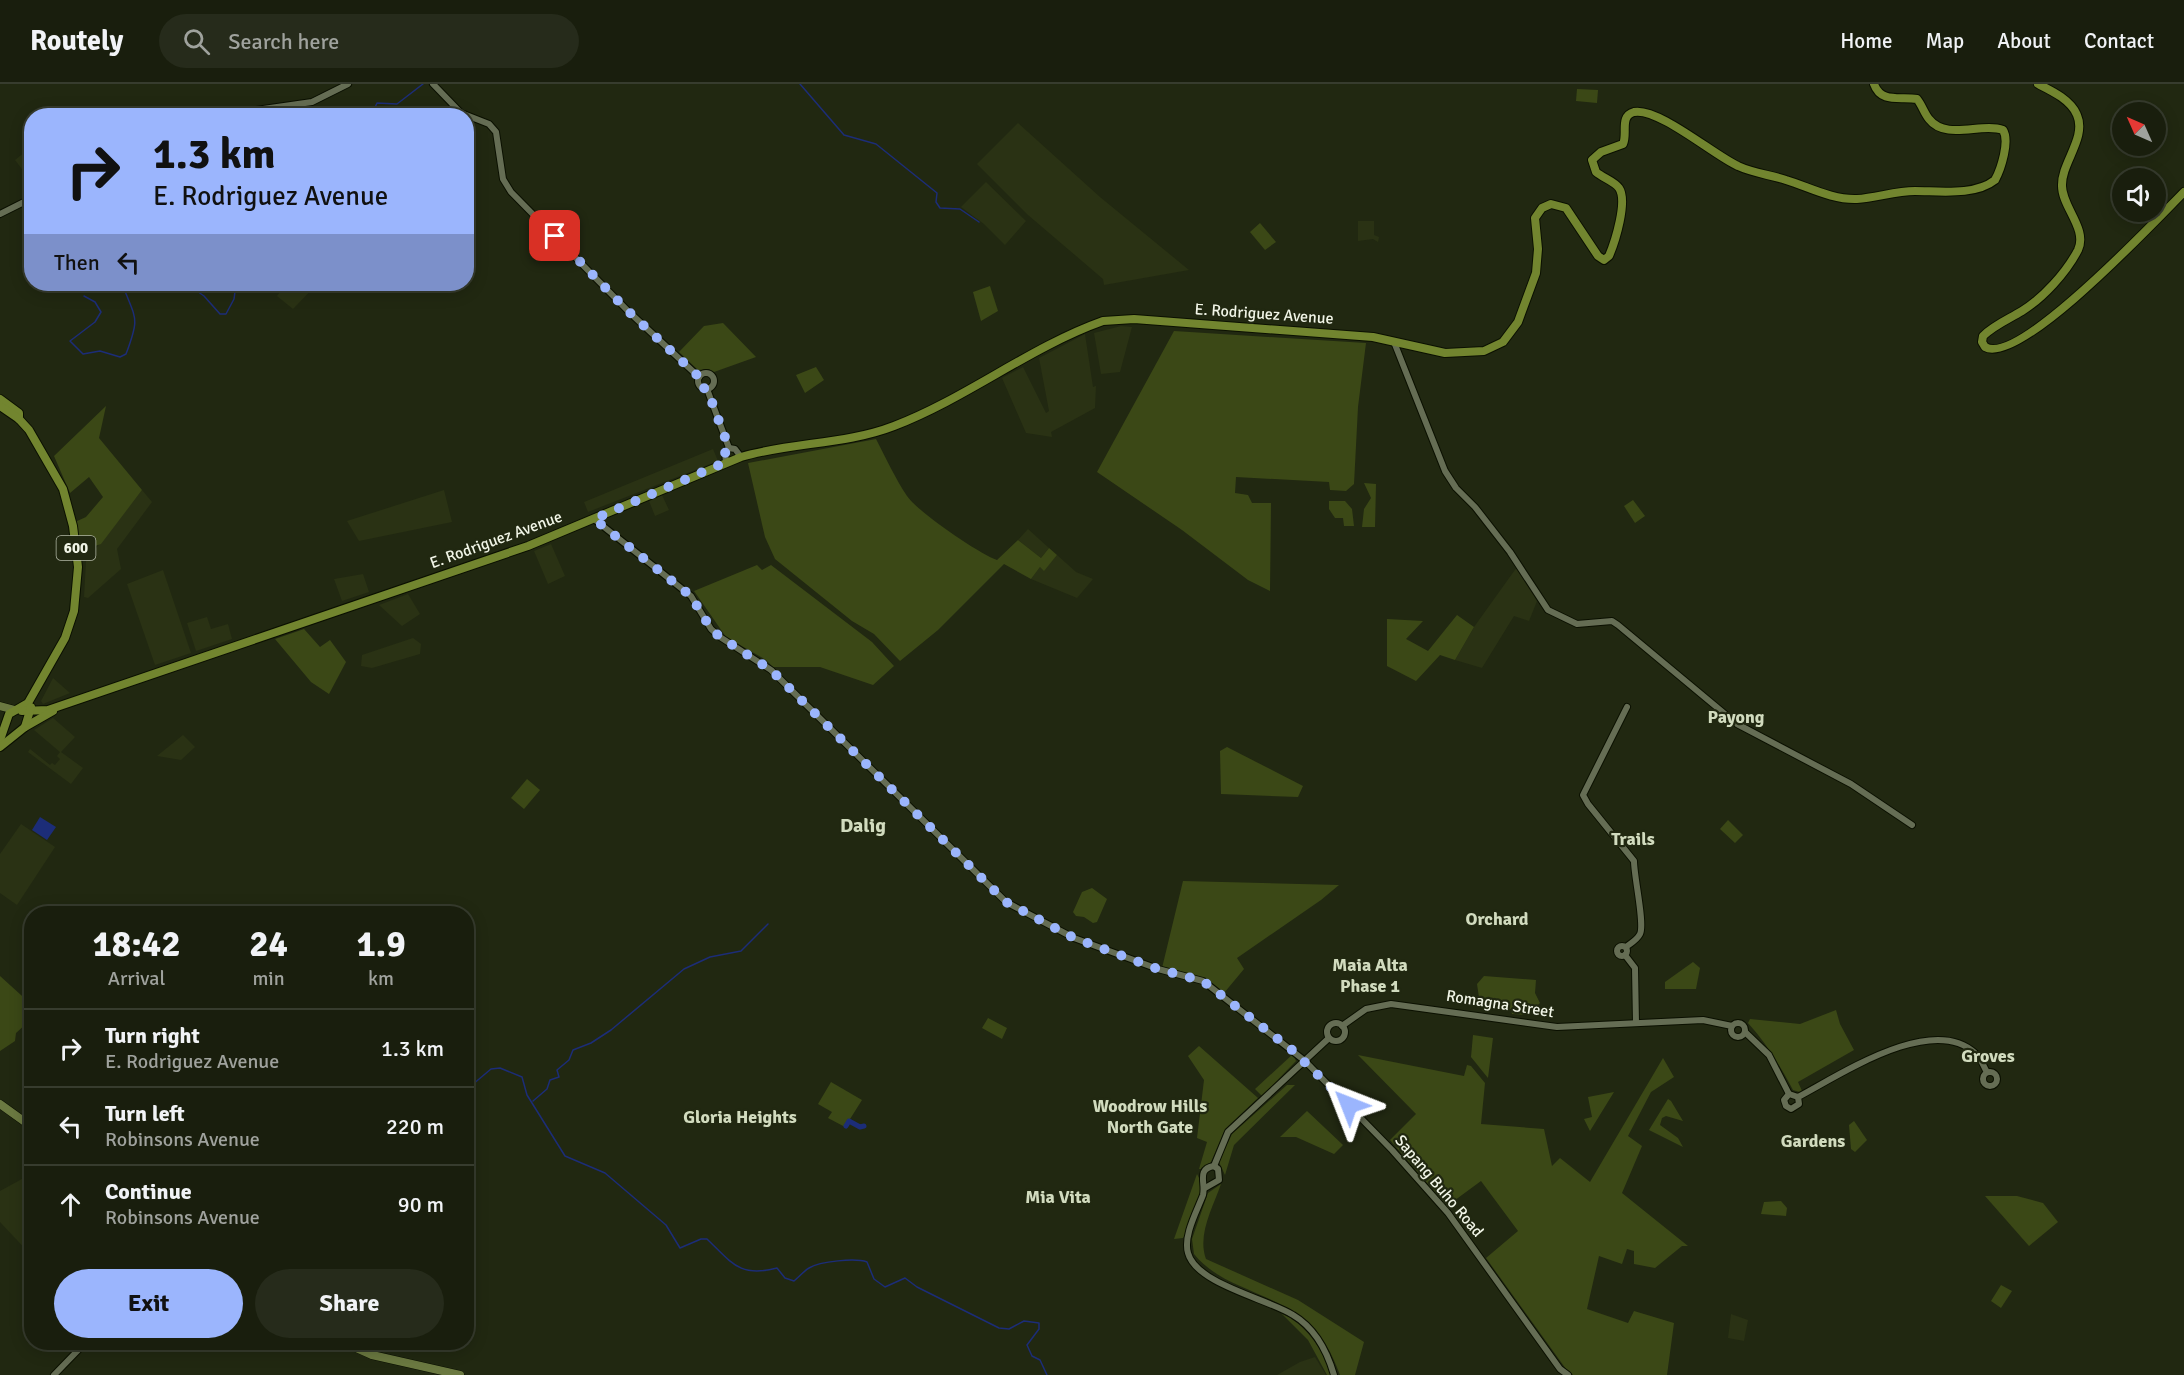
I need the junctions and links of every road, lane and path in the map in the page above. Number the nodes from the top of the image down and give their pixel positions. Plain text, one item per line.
1 (348, 84) edge
2 (1874, 84) edge
3 (2038, 84) edge
4 (433, 85) edge
5 (270, 108) edge
6 (456, 108) edge
7 (474, 118) edge
8 (2184, 192) edge
9 (24, 202) edge
10 (0, 214) edge
11 (1394, 342) junction
12 (699, 377) junction
13 (707, 389) junction
14 (0, 399) edge
15 (0, 406) edge
16 (19, 419) junction
17 (729, 448) junction
18 (741, 457) junction
19 (726, 462) junction
20 (594, 519) junction
21 (74, 699) junction
22 (0, 707) edge
23 (1627, 707) dead end
24 (22, 717) junction
25 (7, 720) junction
26 (0, 740) edge
27 (0, 747) edge
28 (1912, 825) dead end
29 (1636, 1023) junction
30 (1342, 1026) junction
31 (1732, 1026) junction
32 (1745, 1032) junction
33 (1329, 1038) junction
34 (1305, 1061) junction
35 (1987, 1072) dead end
36 (1789, 1094) junction
37 (1798, 1097) junction
38 (0, 1104) edge
39 (24, 1121) edge
40 (1214, 1166) junction
41 (1205, 1188) junction
42 (78, 1350) edge
43 (360, 1350) edge
44 (54, 1375) edge
45 (460, 1375) edge
46 (1334, 1375) edge
47 (1568, 1375) edge

1 - 5 street
2 - 11 main road, E. Rodriguez Avenue
3 - 8 main road
4 - 6 street
7 - 12 street
9 - 10 street
11 - 18 main road, E. Rodriguez Avenue
11 - 28 street
12 - 13 street
12 - 13 street
13 - 17 street
14 - 16 main road, 600
15 - 16 main road, 600
16 - 24 main road, 600
17 - 18 street
17 - 19 street
18 - 19 main road, E. Rodriguez Avenue
19 - 20 main road, E. Rodriguez Avenue
20 - 21 main road, E. Rodriguez Avenue
20 - 34 street, Sapang Buho Road
21 - 24 main road, E. Rodriguez Avenue
21 - 24 main road, E. Rodriguez Avenue
22 - 24 main road
22 - 25 main road
23 - 29 street
24 - 25 main road, 600
24 - 25 main road
24 - 27 main road, 600
25 - 26 main road, 600
29 - 30 street, Romagna Street
29 - 31 street, Romagna Street
30 - 33 street
30 - 33 street
31 - 32 street
31 - 32 street
32 - 36 street
33 - 34 street
34 - 40 street
34 - 47 street, Sapang Buho Road
35 - 37 street
36 - 37 street
36 - 37 street
38 - 39 main road
40 - 41 street
40 - 41 street
41 - 46 street
42 - 44 street
43 - 45 main road

